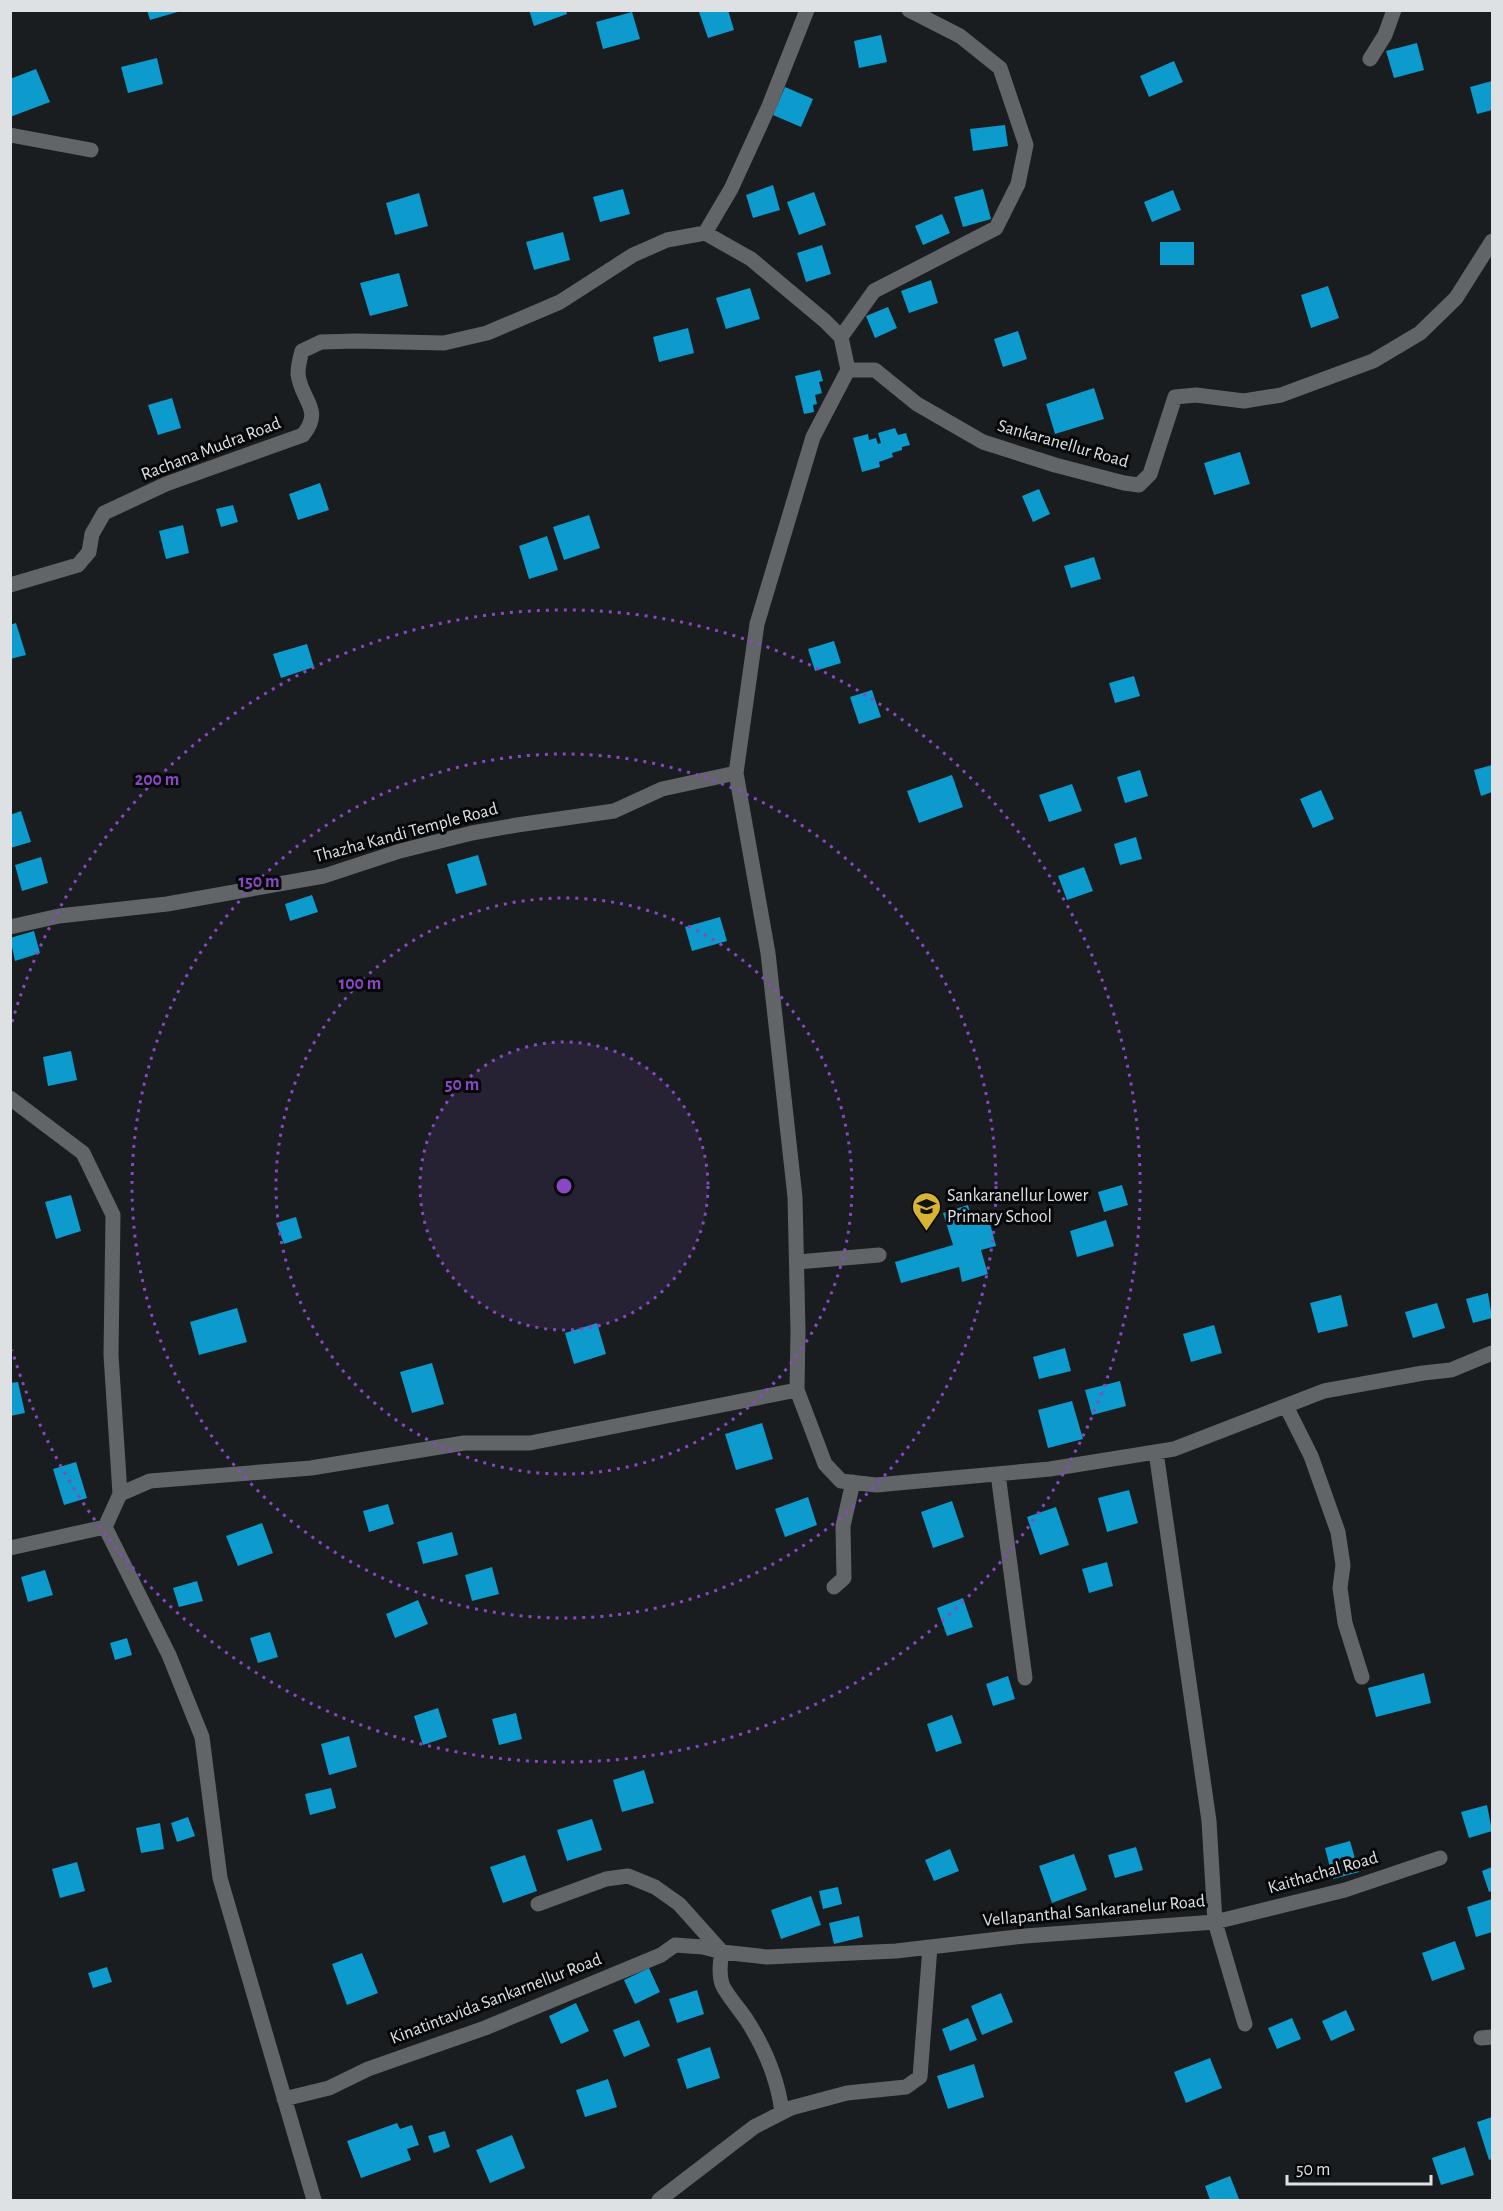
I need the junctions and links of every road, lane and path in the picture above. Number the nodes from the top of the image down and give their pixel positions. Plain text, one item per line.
1 (807, 10) edge
2 (909, 10) edge
3 (1394, 10) edge
4 (1370, 59) dead end
5 (10, 135) edge
6 (91, 150) dead end
7 (705, 233) junction
8 (1492, 241) edge
9 (841, 337) junction
10 (848, 370) junction
11 (10, 585) edge
12 (736, 772) junction
13 (10, 927) edge
14 (10, 1098) edge
15 (879, 1255) dead end
16 (797, 1262) junction
17 (1492, 1353) edge
18 (797, 1390) junction
19 (1286, 1406) junction
20 (1156, 1452) junction
21 (998, 1474) junction
22 (853, 1482) junction
23 (120, 1494) junction
24 (105, 1527) junction
25 (10, 1548) edge
26 (834, 1587) dead end
27 (1362, 1677) dead end
28 (1025, 1678) dead end
29 (1440, 1858) dead end
30 (538, 1904) dead end
31 (1215, 1922) junction
32 (930, 1947) junction
33 (722, 1952) junction
34 (1245, 2024) dead end
35 (284, 2099) junction
36 (782, 2112) junction
37 (314, 2200) edge
38 (659, 2200) edge

1 - 7 street
2 - 9 street
3 - 4 street
5 - 6 street
7 - 9 street
7 - 11 street, Rachana Mudra Road
8 - 10 street, Sankaranellur Road
9 - 10 street
10 - 12 street
12 - 13 street, Thazha Kandi Temple Road
12 - 16 street
14 - 23 street
15 - 16 street
16 - 18 street
17 - 19 street
18 - 22 street
18 - 23 street
19 - 20 street
19 - 27 street
20 - 21 street
20 - 31 street, Vellapanthal Sankaranelur Road
21 - 22 street
21 - 28 street
22 - 26 street
23 - 24 street
24 - 25 street
24 - 35 street
29 - 31 street, Kaithachal Road
30 - 33 street
31 - 32 street, Vellapanthal Sankaranelur Road
31 - 34 street
32 - 33 street, Vellapanthal Sankaranelur Road
32 - 36 street
33 - 35 street, Kinatintavida Sankarnellur Road
33 - 36 street
35 - 37 street
36 - 38 street

